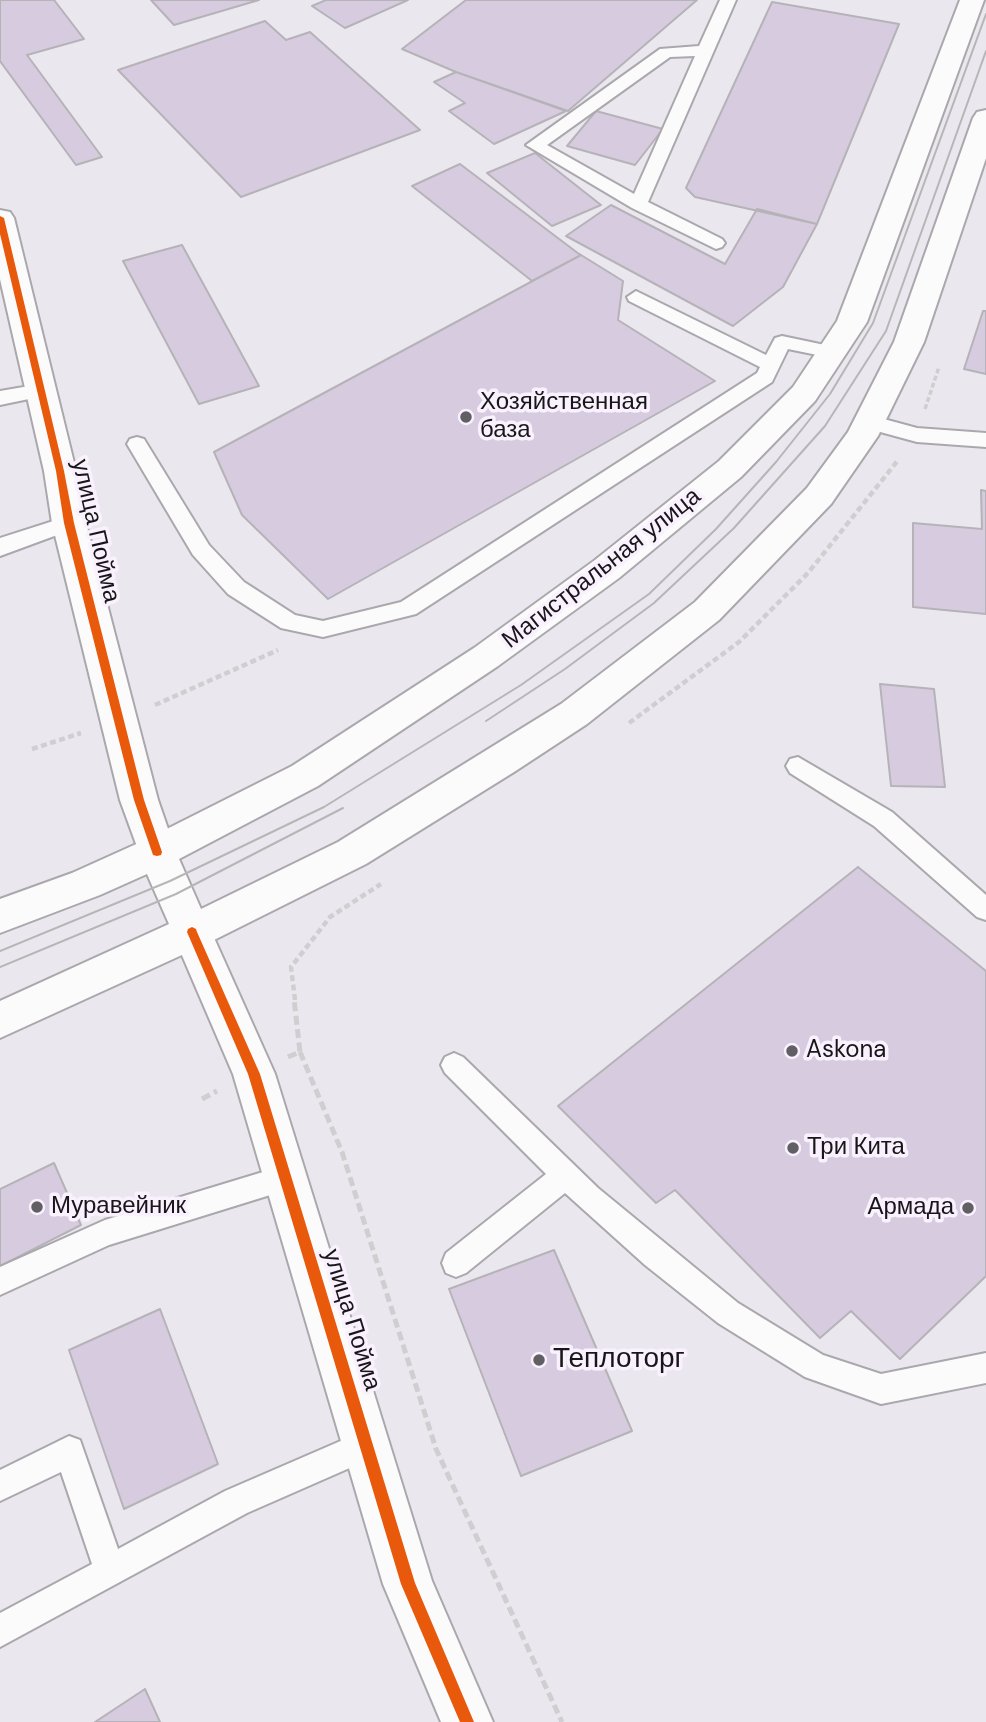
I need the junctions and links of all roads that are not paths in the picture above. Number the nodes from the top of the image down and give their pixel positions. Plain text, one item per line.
1 (728, 0) edge
2 (972, 0) edge
3 (706, 51) junction
4 (986, 118) edge
5 (638, 204) junction
6 (0, 218) edge
7 (716, 243) dead end
8 (636, 298) dead end
9 (832, 352) junction
10 (771, 365) junction
11 (41, 390) junction
12 (0, 398) edge
13 (869, 422) junction
14 (986, 440) edge
15 (137, 444) dead end
16 (69, 523) junction
17 (0, 548) edge
18 (798, 766) dead end
19 (157, 852) junction
20 (986, 910) edge
21 (0, 916) edge
22 (192, 932) junction
23 (0, 1020) edge
24 (454, 1065) dead end
25 (566, 1175) junction
26 (286, 1178) junction
27 (456, 1263) dead end
28 (0, 1282) edge
29 (986, 1368) edge
30 (366, 1445) junction
31 (0, 1486) edge
32 (110, 1571) junction
33 (0, 1631) edge
34 (467, 1722) edge

1 - 3 lane
2 - 9 main road, Магистральная улица
3 - 5 lane
3 - 5 lane
4 - 13 main road
5 - 7 lane
6 - 11 main road, улица Пойма
8 - 10 lane
9 - 10 lane
9 - 19 main road, Магистральная улица
10 - 15 lane
11 - 12 lane
11 - 16 main road, улица Пойма
13 - 14 lane
13 - 22 main road
16 - 17 lane
16 - 19 main road, улица Пойма
18 - 20 lane
19 - 21 main road, Магистральная улица
19 - 22 main road, улица Пойма
22 - 23 main road
22 - 26 main road, улица Пойма
24 - 25 lane
25 - 27 lane
25 - 29 lane
26 - 28 lane
26 - 30 main road, улица Пойма
30 - 32 lane
30 - 34 main road, улица Пойма
31 - 32 lane
32 - 33 lane

